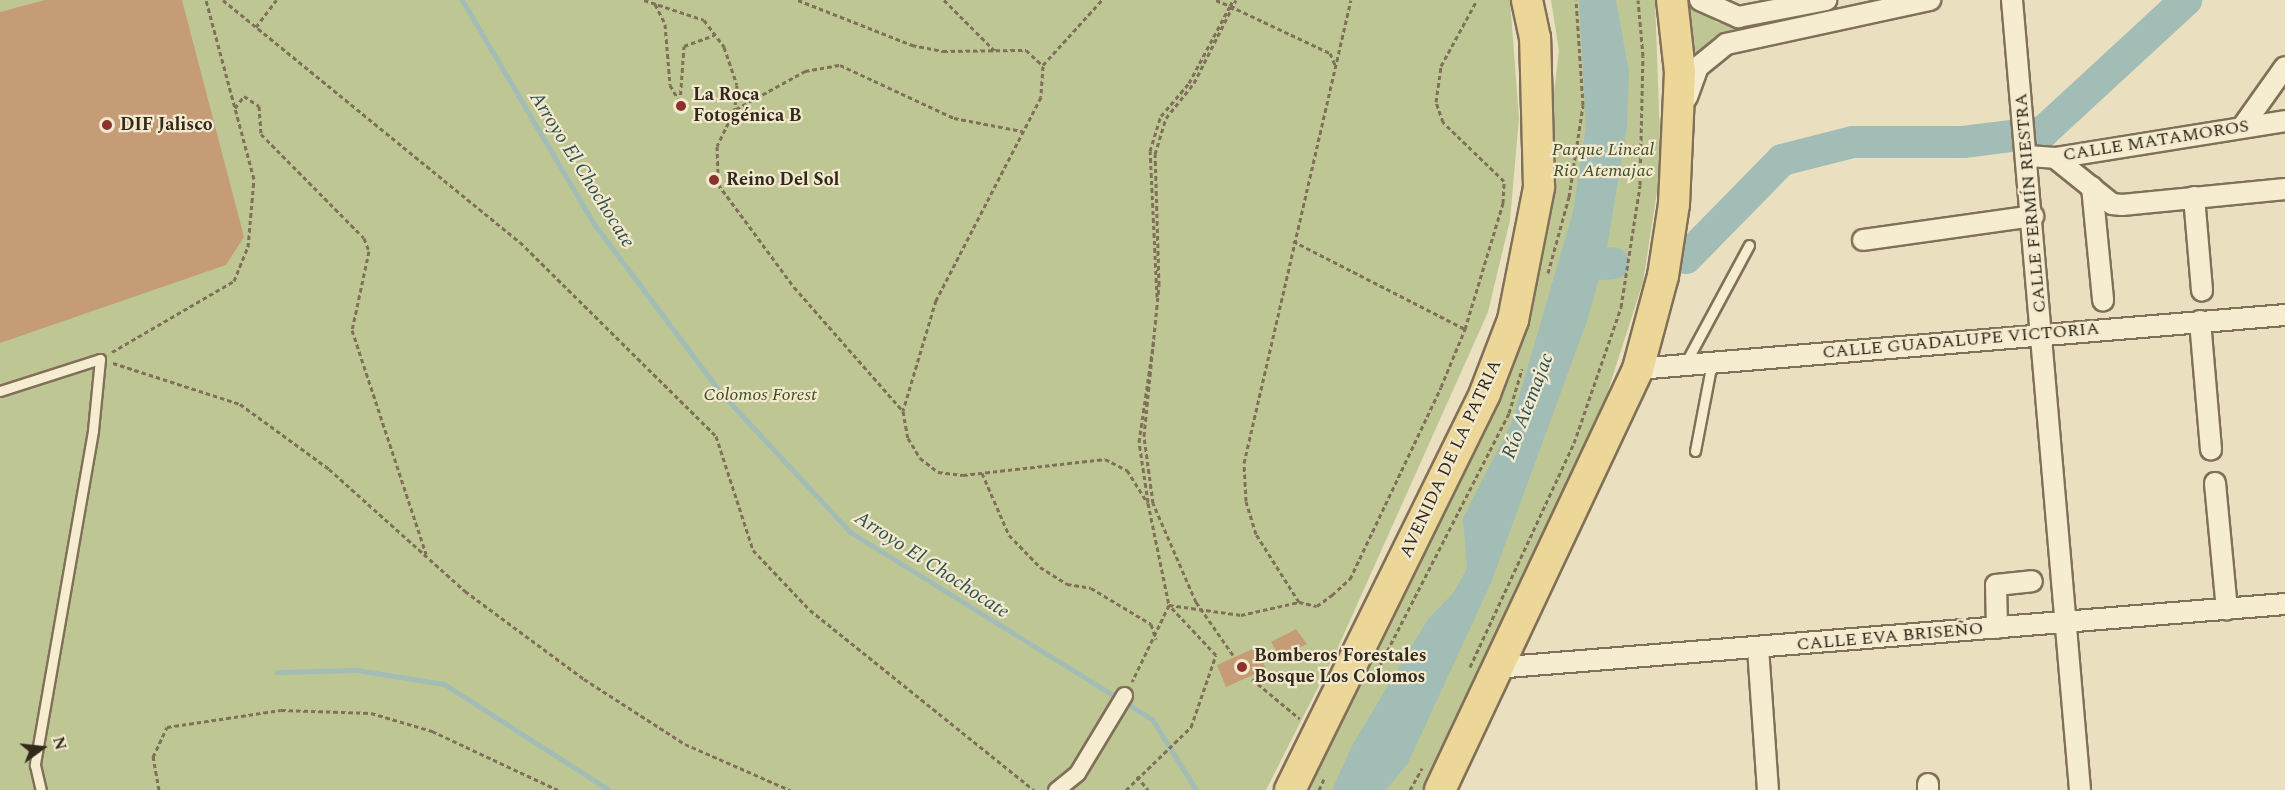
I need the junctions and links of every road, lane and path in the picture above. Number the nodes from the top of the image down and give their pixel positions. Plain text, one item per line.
1 (206, 0) edge
2 (224, 0) edge
3 (276, 0) edge
4 (644, 0) edge
5 (798, 0) edge
6 (944, 0) edge
7 (1102, 0) edge
8 (1216, 0) edge
9 (1235, 0) edge
10 (1351, 0) edge
11 (1477, 0) edge
12 (1527, 0) edge
13 (1638, 0) edge
14 (1672, 0) edge
15 (1700, 0) edge
16 (1826, 0) edge
17 (1930, 0) edge
18 (2012, 0) edge
19 (655, 4) junction
20 (1231, 6) junction
21 (1762, 14) junction
22 (256, 27) junction
23 (714, 35) junction
24 (1767, 35) junction
25 (994, 50) junction
26 (1335, 65) junction
27 (1043, 66) junction
28 (2285, 67) edge
29 (235, 108) junction
30 (735, 109) junction
31 (2285, 122) edge
32 (2243, 126) junction
33 (1022, 131) junction
34 (1678, 141) junction
35 (2028, 156) junction
36 (2055, 158) junction
37 (2092, 188) junction
38 (2285, 189) edge
39 (2194, 197) junction
40 (2033, 216) junction
41 (1863, 240) dead end
42 (1293, 241) junction
43 (1749, 245) dead end
44 (2202, 291) dead end
45 (2103, 300) dead end
46 (2285, 315) edge
47 (2200, 321) junction
48 (1465, 329) junction
49 (2043, 334) junction
50 (100, 359) junction
51 (1712, 362) junction
52 (1685, 365) junction
53 (1638, 369) junction
54 (0, 391) edge
55 (903, 411) junction
56 (2211, 450) dead end
57 (1695, 451) dead end
58 (982, 473) junction
59 (2215, 483) dead end
60 (1148, 503) junction
61 (427, 556) junction
62 (2032, 581) dead end
63 (1299, 602) junction
64 (2285, 604) edge
65 (1169, 605) junction
66 (1201, 609) junction
67 (2226, 609) junction
68 (2068, 622) junction
69 (1997, 628) junction
70 (1156, 639) junction
71 (1758, 648) junction
72 (1233, 654) dead end
73 (1496, 669) junction
74 (1466, 676) dead end
75 (1252, 679) dead end
76 (1124, 695) joint
77 (1320, 731) junction
78 (1427, 758) dead end
79 (1137, 776) junction
80 (41, 790) edge
81 (159, 790) edge
82 (558, 790) edge
83 (790, 790) edge
84 (1034, 790) edge
85 (1056, 790) edge
86 (1126, 790) edge
87 (1148, 790) edge
88 (1290, 790) edge
89 (1410, 790) edge
90 (1440, 790) edge
91 (1768, 790) edge
92 (2080, 790) edge

1 - 29 path
2 - 22 path
3 - 22 path
4 - 19 path
5 - 25 path
6 - 25 path
7 - 27 path
8 - 20 path
9 - 20 path
10 - 26 path
11 - 48 path
12 - 77 main road, AVENIDA DE LA PATRIA
13 - 74 path
14 - 34 main road
15 - 21 street
16 - 21 street
17 - 24 street
18 - 35 street, CALLE FERMÍN RIESTRA
19 - 23 path
19 - 23 path
20 - 26 path
20 - 60 path
20 - 66 path
21 - 24 street
22 - 84 path
23 - 30 path
24 - 34 street
25 - 27 path
26 - 42 path
27 - 33 path
28 - 32 street
29 - 50 path
29 - 61 path
30 - 33 path
30 - 55 path
31 - 32 street, CALLE MATAMOROS
32 - 36 street, CALLE MATAMOROS
33 - 55 path
34 - 53 main road
35 - 36 street, CALLE MATAMOROS
35 - 40 street, CALLE FERMÍN RIESTRA
36 - 37 street
37 - 39 street
37 - 45 street
38 - 39 street
39 - 44 street
40 - 41 street
40 - 49 street, CALLE FERMÍN RIESTRA
42 - 48 path
42 - 63 path
43 - 52 lane
46 - 47 street, CALLE GUADALUPE VICTORIA
47 - 49 street, CALLE GUADALUPE VICTORIA
47 - 56 street
48 - 63 path
49 - 51 street, CALLE GUADALUPE VICTORIA
49 - 68 street, CALLE FERMÍN RIESTRA
50 - 54 lane
50 - 61 path
50 - 80 lane
51 - 52 street, CALLE GUADALUPE VICTORIA
51 - 57 lane
52 - 53 street, CALLE GUADALUPE VICTORIA
53 - 73 main road
55 - 58 path
58 - 60 path
58 - 70 path
59 - 67 street
60 - 65 path
61 - 83 path
62 - 69 street
63 - 66 path
64 - 67 street, CALLE EVA BRISEÑO
65 - 66 path
65 - 70 path
65 - 79 path
66 - 72 path
67 - 68 street, CALLE EVA BRISEÑO
68 - 69 street, CALLE EVA BRISEÑO
68 - 92 street, CALLE FERMÍN RIESTRA
69 - 71 street, CALLE EVA BRISEÑO
70 - 76 path
71 - 73 street, CALLE EVA BRISEÑO
71 - 91 street
73 - 90 main road
75 - 77 path
76 - 85 street
77 - 88 main road, AVENIDA DE LA PATRIA
78 - 89 path
79 - 86 path
79 - 87 path
81 - 82 path

